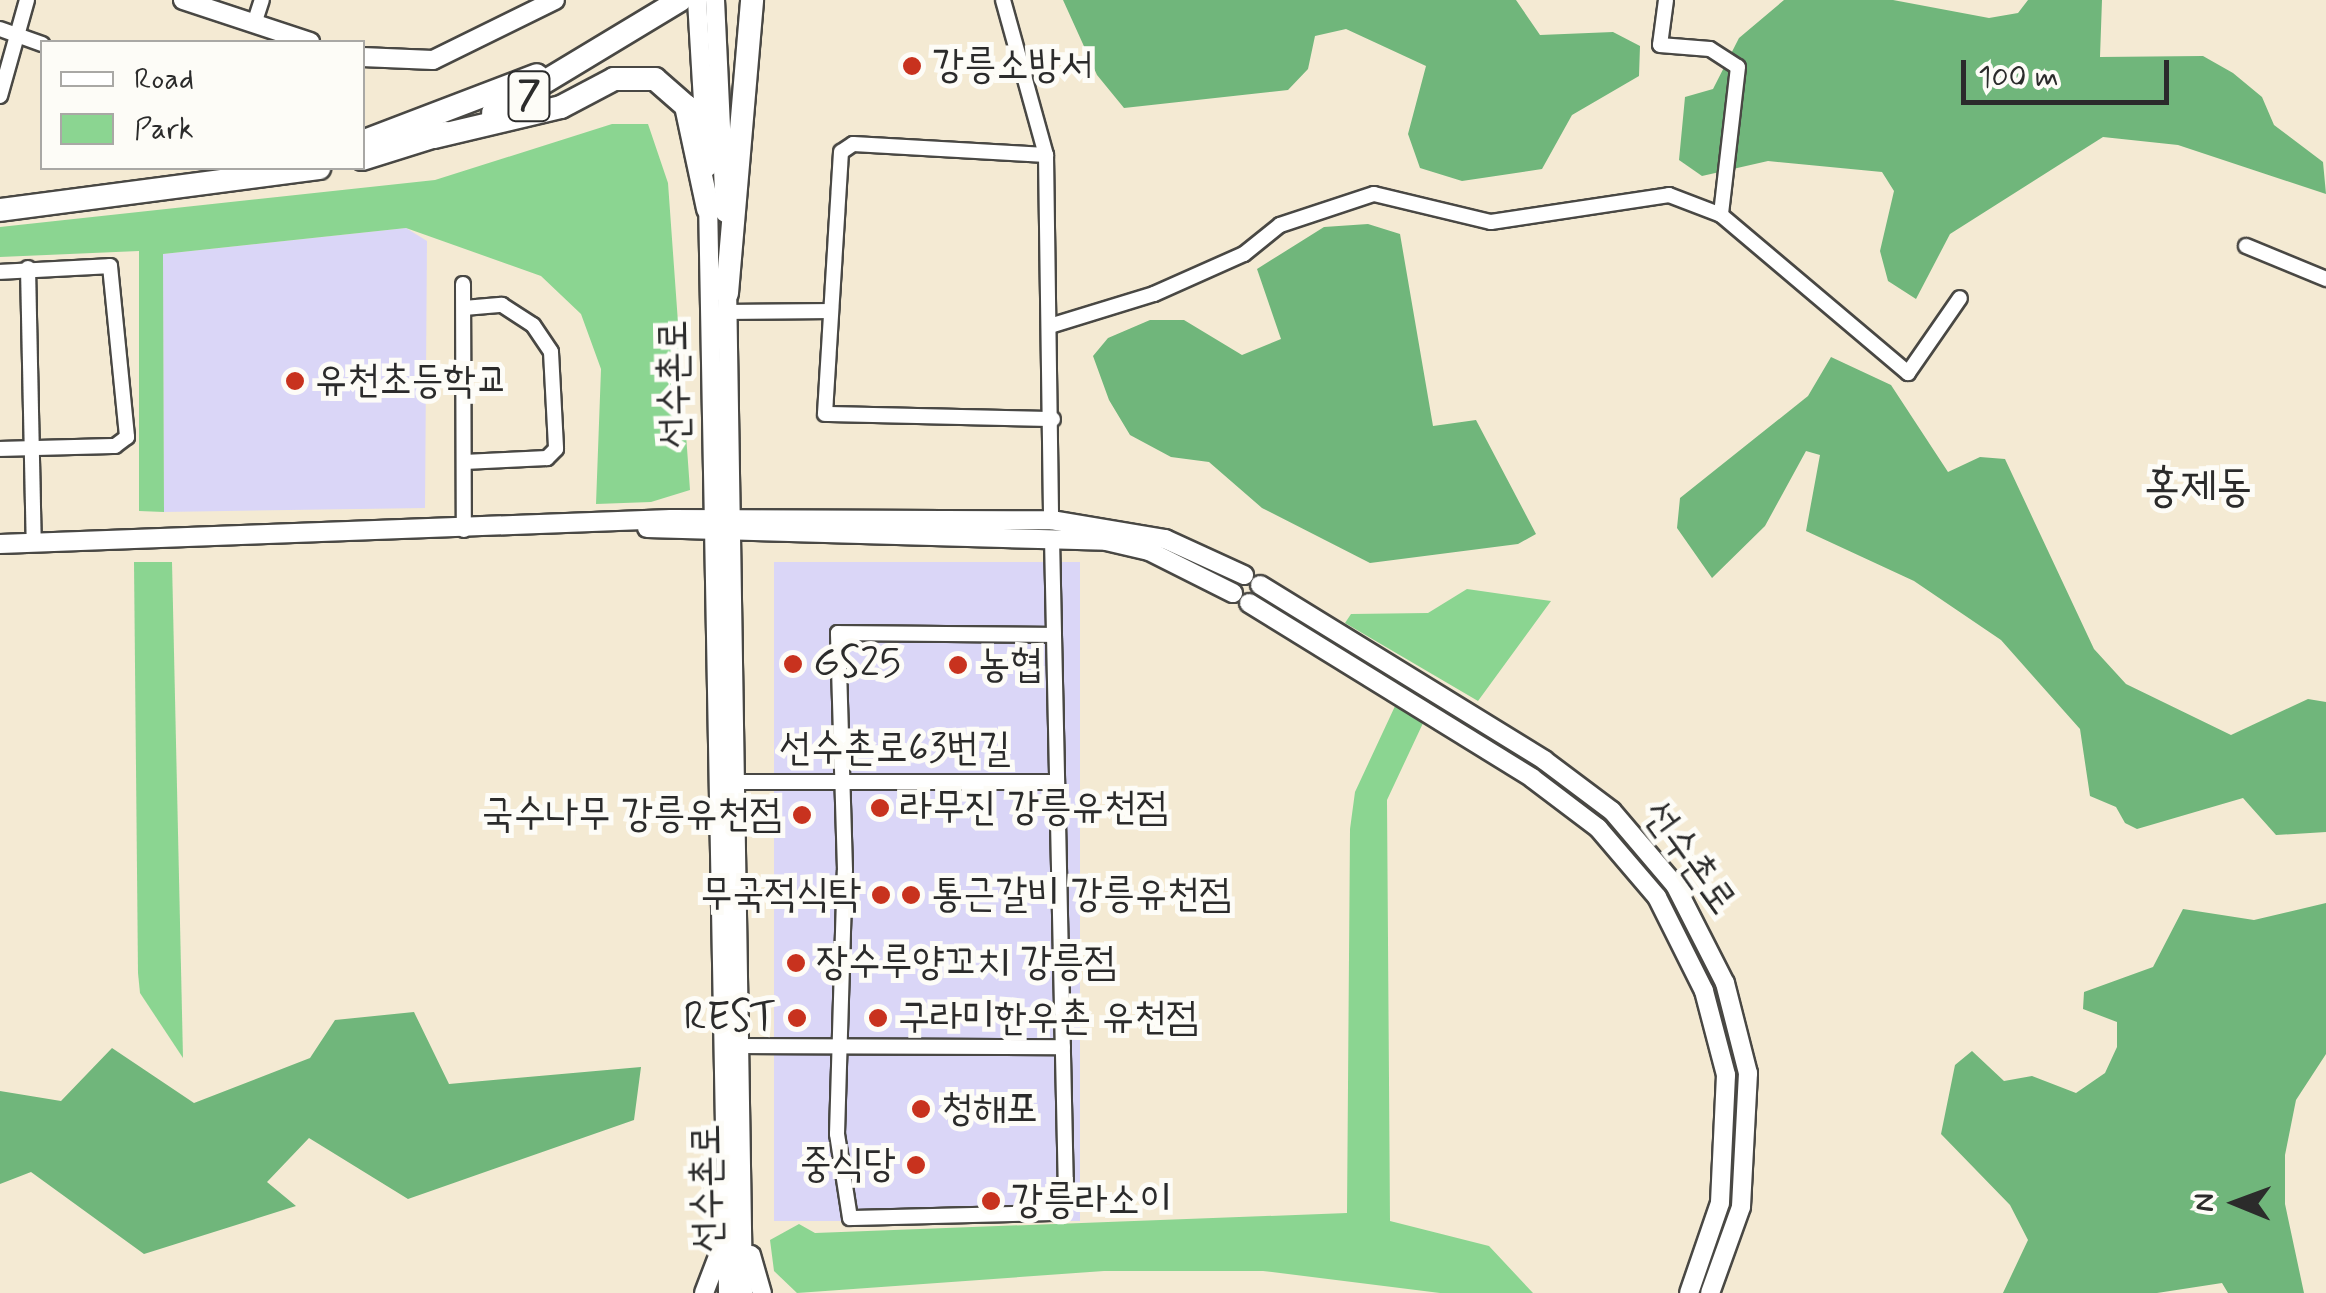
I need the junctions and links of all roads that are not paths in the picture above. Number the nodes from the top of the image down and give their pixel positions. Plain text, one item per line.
1 (27, 0) edge
2 (183, 0) edge
3 (262, 0) edge
4 (555, 0) edge
5 (653, 0) edge
6 (680, 0) edge
7 (696, 0) edge
8 (715, 0) edge
9 (752, 0) edge
10 (1003, 0) edge
11 (1666, 0) edge
12 (254, 24) junction
13 (0, 29) edge
14 (17, 35) junction
15 (304, 40) edge
16 (40, 43) edge
17 (365, 57) edge
18 (0, 96) edge
19 (434, 137) junction
20 (365, 141) edge
21 (1046, 155) junction
22 (365, 158) edge
23 (204, 170) edge
24 (304, 170) edge
25 (0, 195) edge
26 (708, 209) junction
27 (0, 210) edge
28 (1721, 215) junction
29 (2246, 246) dead end
30 (28, 268) junction
31 (0, 272) edge
32 (2326, 280) edge
33 (463, 284) dead end
34 (1960, 298) dead end
35 (728, 302) junction
36 (464, 308) junction
37 (828, 310) junction
38 (1052, 325) junction
39 (1053, 419) junction
40 (35, 448) junction
41 (0, 449) edge
42 (464, 462) junction
43 (721, 527) junction
44 (1051, 529) junction
45 (464, 530) junction
46 (0, 544) edge
47 (34, 544) junction
48 (1252, 580) junction
49 (1232, 593) junction
50 (1249, 603) junction
51 (1054, 635) junction
52 (842, 780) junction
53 (724, 782) junction
54 (1057, 782) junction
55 (1725, 984) junction
56 (1704, 991) junction
57 (838, 1043) junction
58 (740, 1046) junction
59 (1063, 1047) junction
60 (744, 1207) junction
61 (726, 1226) junction
62 (1706, 1248) junction
63 (1726, 1255) junction
64 (704, 1293) edge
65 (728, 1293) edge
66 (743, 1293) edge
67 (762, 1293) edge
68 (1689, 1293) edge
69 (1710, 1293) edge

1 - 14 street
2 - 12 street
3 - 12 street
4 - 17 street
5 - 20 main road, 7
6 - 19 main road, 7
7 - 26 street, 선수촌로
8 - 35 street, 선수촌로
9 - 35 main road
10 - 21 street
11 - 28 street
12 - 15 street
13 - 14 street
14 - 16 street
14 - 18 street
19 - 22 main road, 7
19 - 26 main road
21 - 37 street
21 - 38 street
23 - 25 main road
24 - 27 main road
26 - 43 street, 선수촌로
28 - 34 street
28 - 38 street
29 - 32 street
30 - 31 street
30 - 40 street
30 - 40 street
33 - 36 street
35 - 37 street, 선수촌로
35 - 43 street, 선수촌로
36 - 42 street
36 - 42 street
37 - 39 street
38 - 39 street
39 - 44 street
40 - 41 street
40 - 47 street
42 - 45 street
43 - 44 street, 선수촌로
43 - 45 street
43 - 53 street
44 - 48 street, 선수촌로
44 - 49 street, 선수촌로
44 - 51 street, 선수촌로63번길
45 - 47 street
46 - 47 street
48 - 49 street
48 - 50 street
48 - 55 street, 선수촌로
49 - 50 street, 선수촌로
50 - 56 street, 선수촌로
51 - 52 street
51 - 54 street, 선수촌로63번길
52 - 53 street, 선수촌로63번길
52 - 54 street, 선수촌로63번길
52 - 57 street
53 - 58 street, 선수촌로
53 - 61 street, 선수촌로
54 - 59 street, 선수촌로63번길
55 - 56 street
55 - 63 street, 선수촌로
56 - 62 street, 선수촌로
57 - 58 street
57 - 59 street
57 - 59 street, 선수촌로63번길
58 - 60 street, 선수촌로
60 - 66 street, 선수촌로
60 - 67 street
61 - 64 street
61 - 65 street, 선수촌로
62 - 63 street
62 - 68 street, 선수촌로
63 - 69 street, 선수촌로

